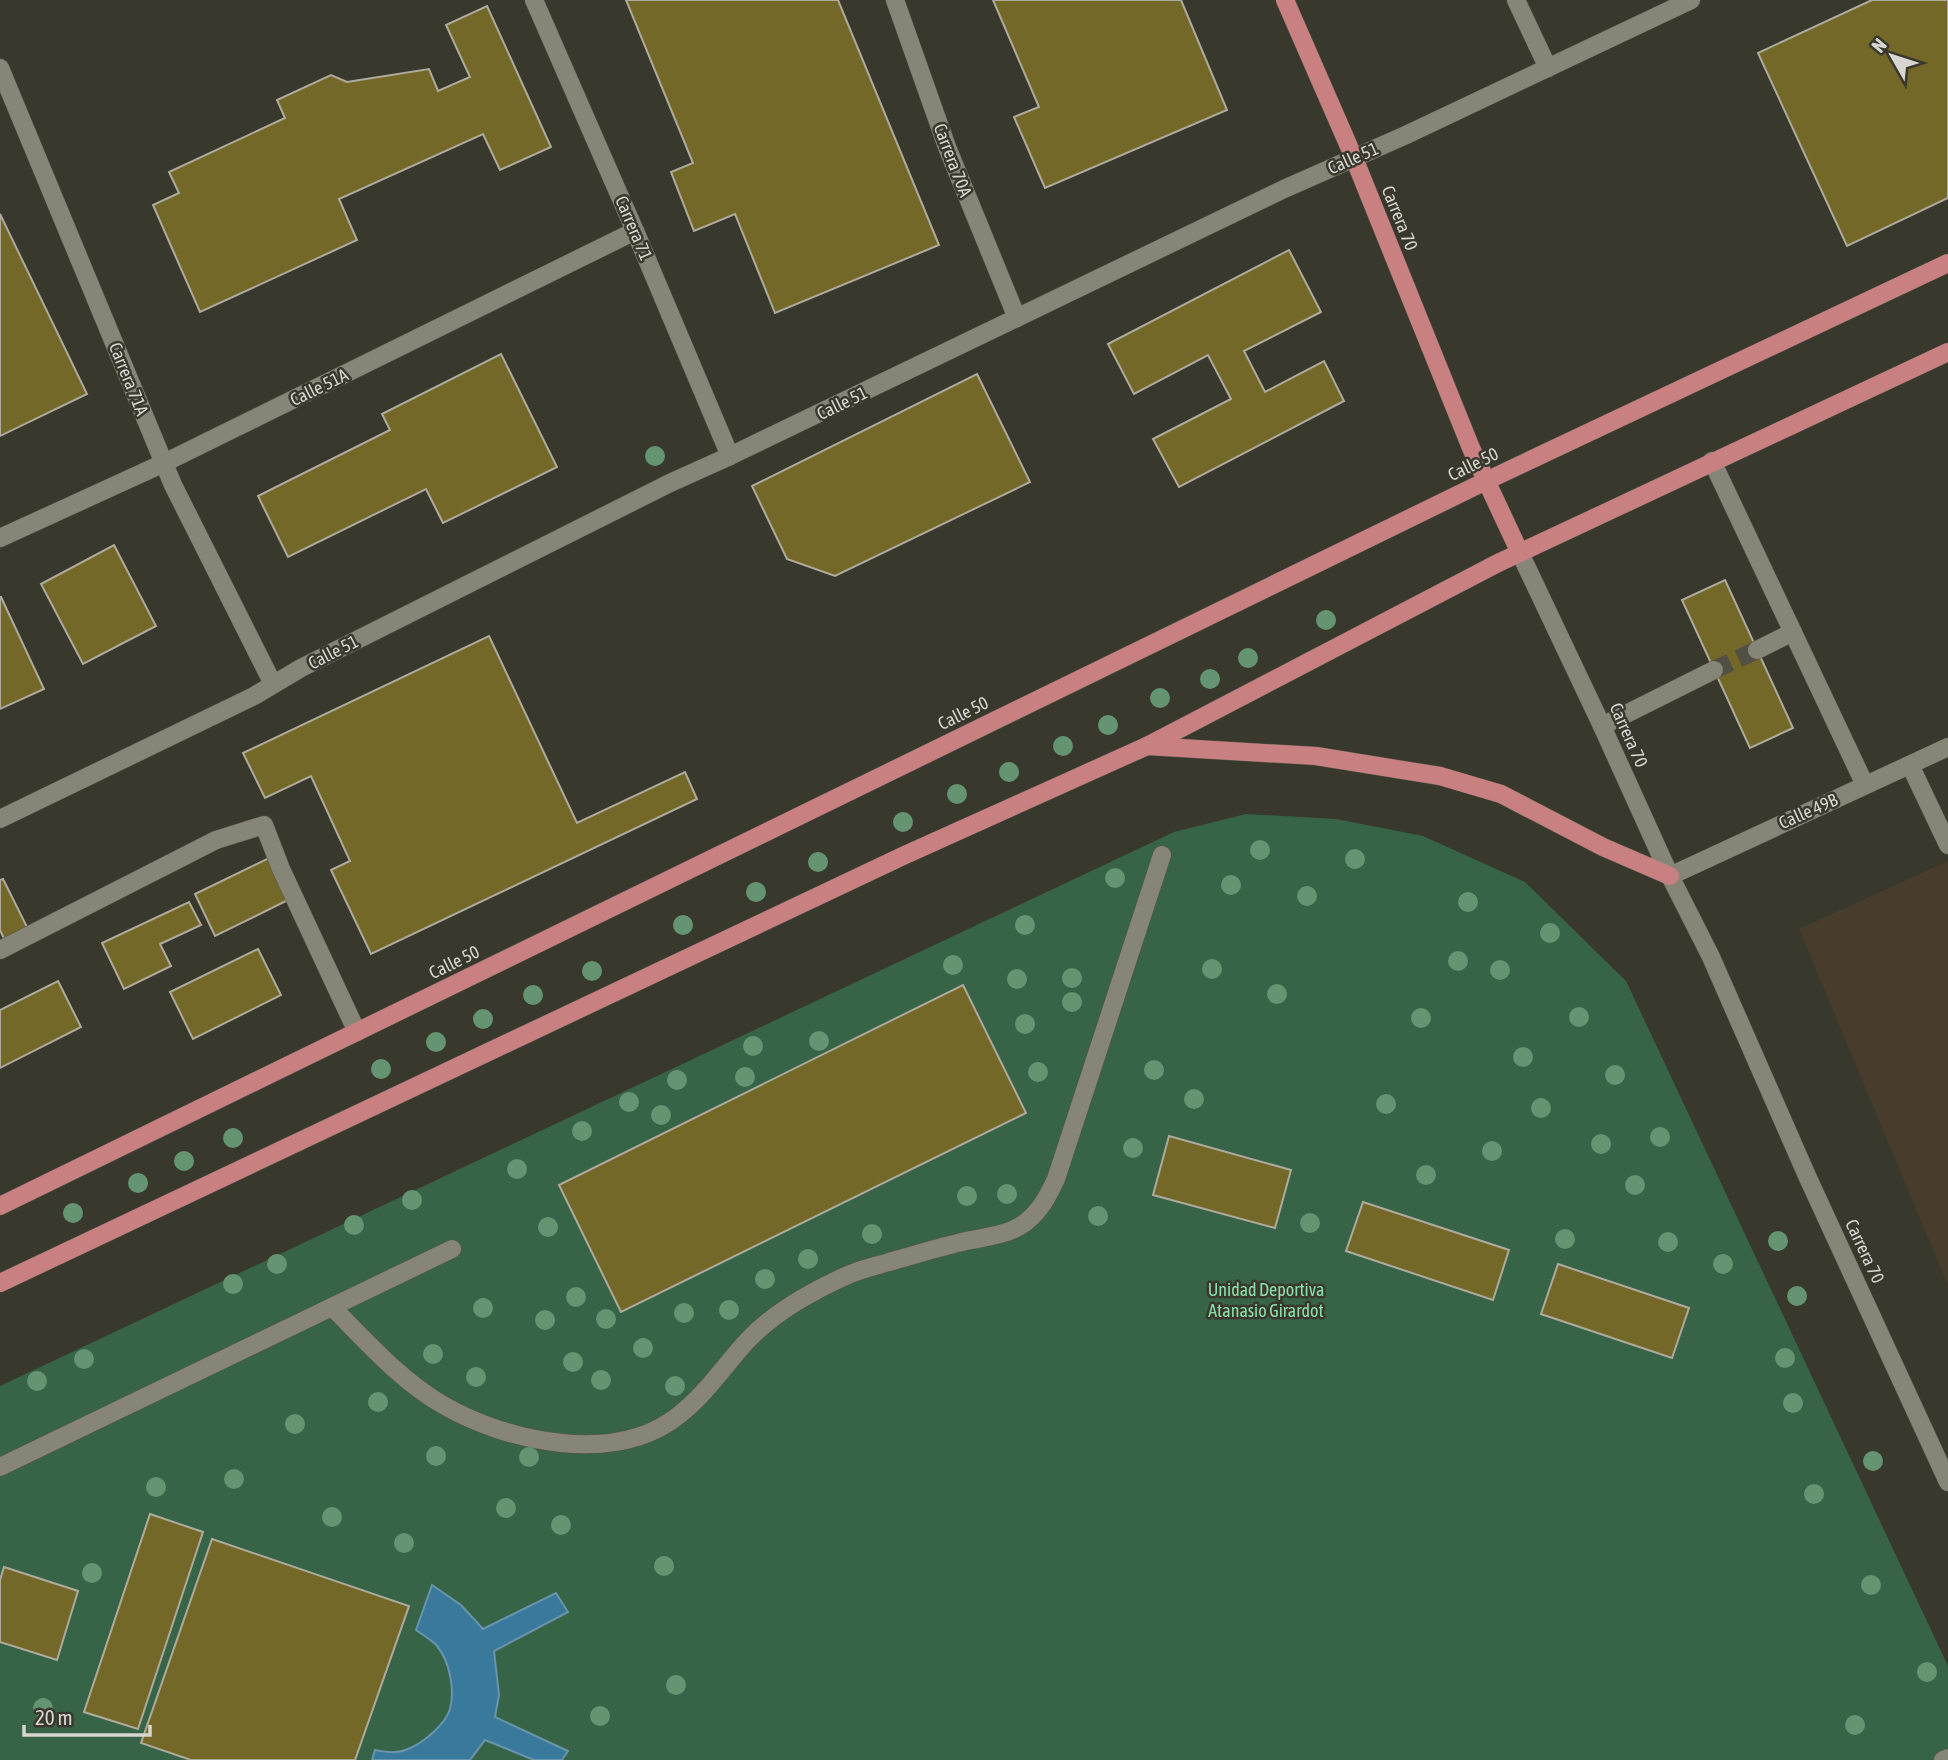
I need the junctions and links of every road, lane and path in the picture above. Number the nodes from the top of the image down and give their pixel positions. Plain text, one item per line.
1 (534, 0) edge
2 (895, 0) edge
3 (1285, 0) edge
4 (1516, 0) edge
5 (1691, 0) edge
6 (0, 68) edge
7 (1548, 68) junction
8 (1354, 158) junction
9 (635, 230) junction
10 (1948, 263) edge
11 (1017, 318) junction
12 (1948, 352) edge
13 (730, 456) junction
14 (1712, 461) junction
15 (164, 463) junction
16 (1486, 481) junction
17 (0, 538) edge
18 (1520, 554) junction
19 (1793, 632) junction
20 (1757, 650) tunnel mouth
21 (1714, 670) tunnel mouth
22 (272, 684) junction
23 (1602, 726) junction
24 (1147, 746) junction
25 (1948, 747) edge
26 (1910, 765) junction
27 (1865, 785) junction
28 (0, 819) edge
29 (1948, 845) edge
30 (1162, 855) dead end
31 (1670, 876) junction
32 (0, 950) edge
33 (357, 1032) junction
34 (0, 1206) edge
35 (452, 1249) dead end
36 (0, 1283) edge
37 (332, 1307) junction
38 (0, 1467) edge
39 (1948, 1482) edge

1 - 9 street, Carrera 71
2 - 11 street, Carrera 70A
3 - 8 main road, Carrera 70
4 - 7 street
5 - 7 street, Calle 51
6 - 15 street, Carrera 71A
7 - 8 street, Calle 51
8 - 11 street, Calle 51
8 - 16 main road, Carrera 70
9 - 13 street, Carrera 71
9 - 15 street, Calle 51A
10 - 16 main road, Calle 50
11 - 13 street, Calle 51
12 - 14 main road
13 - 22 street, Calle 51
14 - 18 main road
14 - 19 street
15 - 17 street, Calle 51A
15 - 22 street, Carrera 71A
16 - 18 main road, Carrera 70
16 - 33 main road, Calle 50
18 - 23 street, Carrera 70
18 - 24 main road
19 - 20 street
19 - 27 street
21 - 23 street
22 - 28 street, Calle 51
23 - 31 street, Carrera 70
24 - 31 main road
24 - 36 main road
25 - 26 street, Calle 49B
26 - 27 street, Calle 49B
26 - 29 street
27 - 31 street, Calle 49B
30 - 37 street
31 - 39 street, Carrera 70
32 - 33 street
33 - 34 main road, Calle 50
35 - 37 street
37 - 38 street

